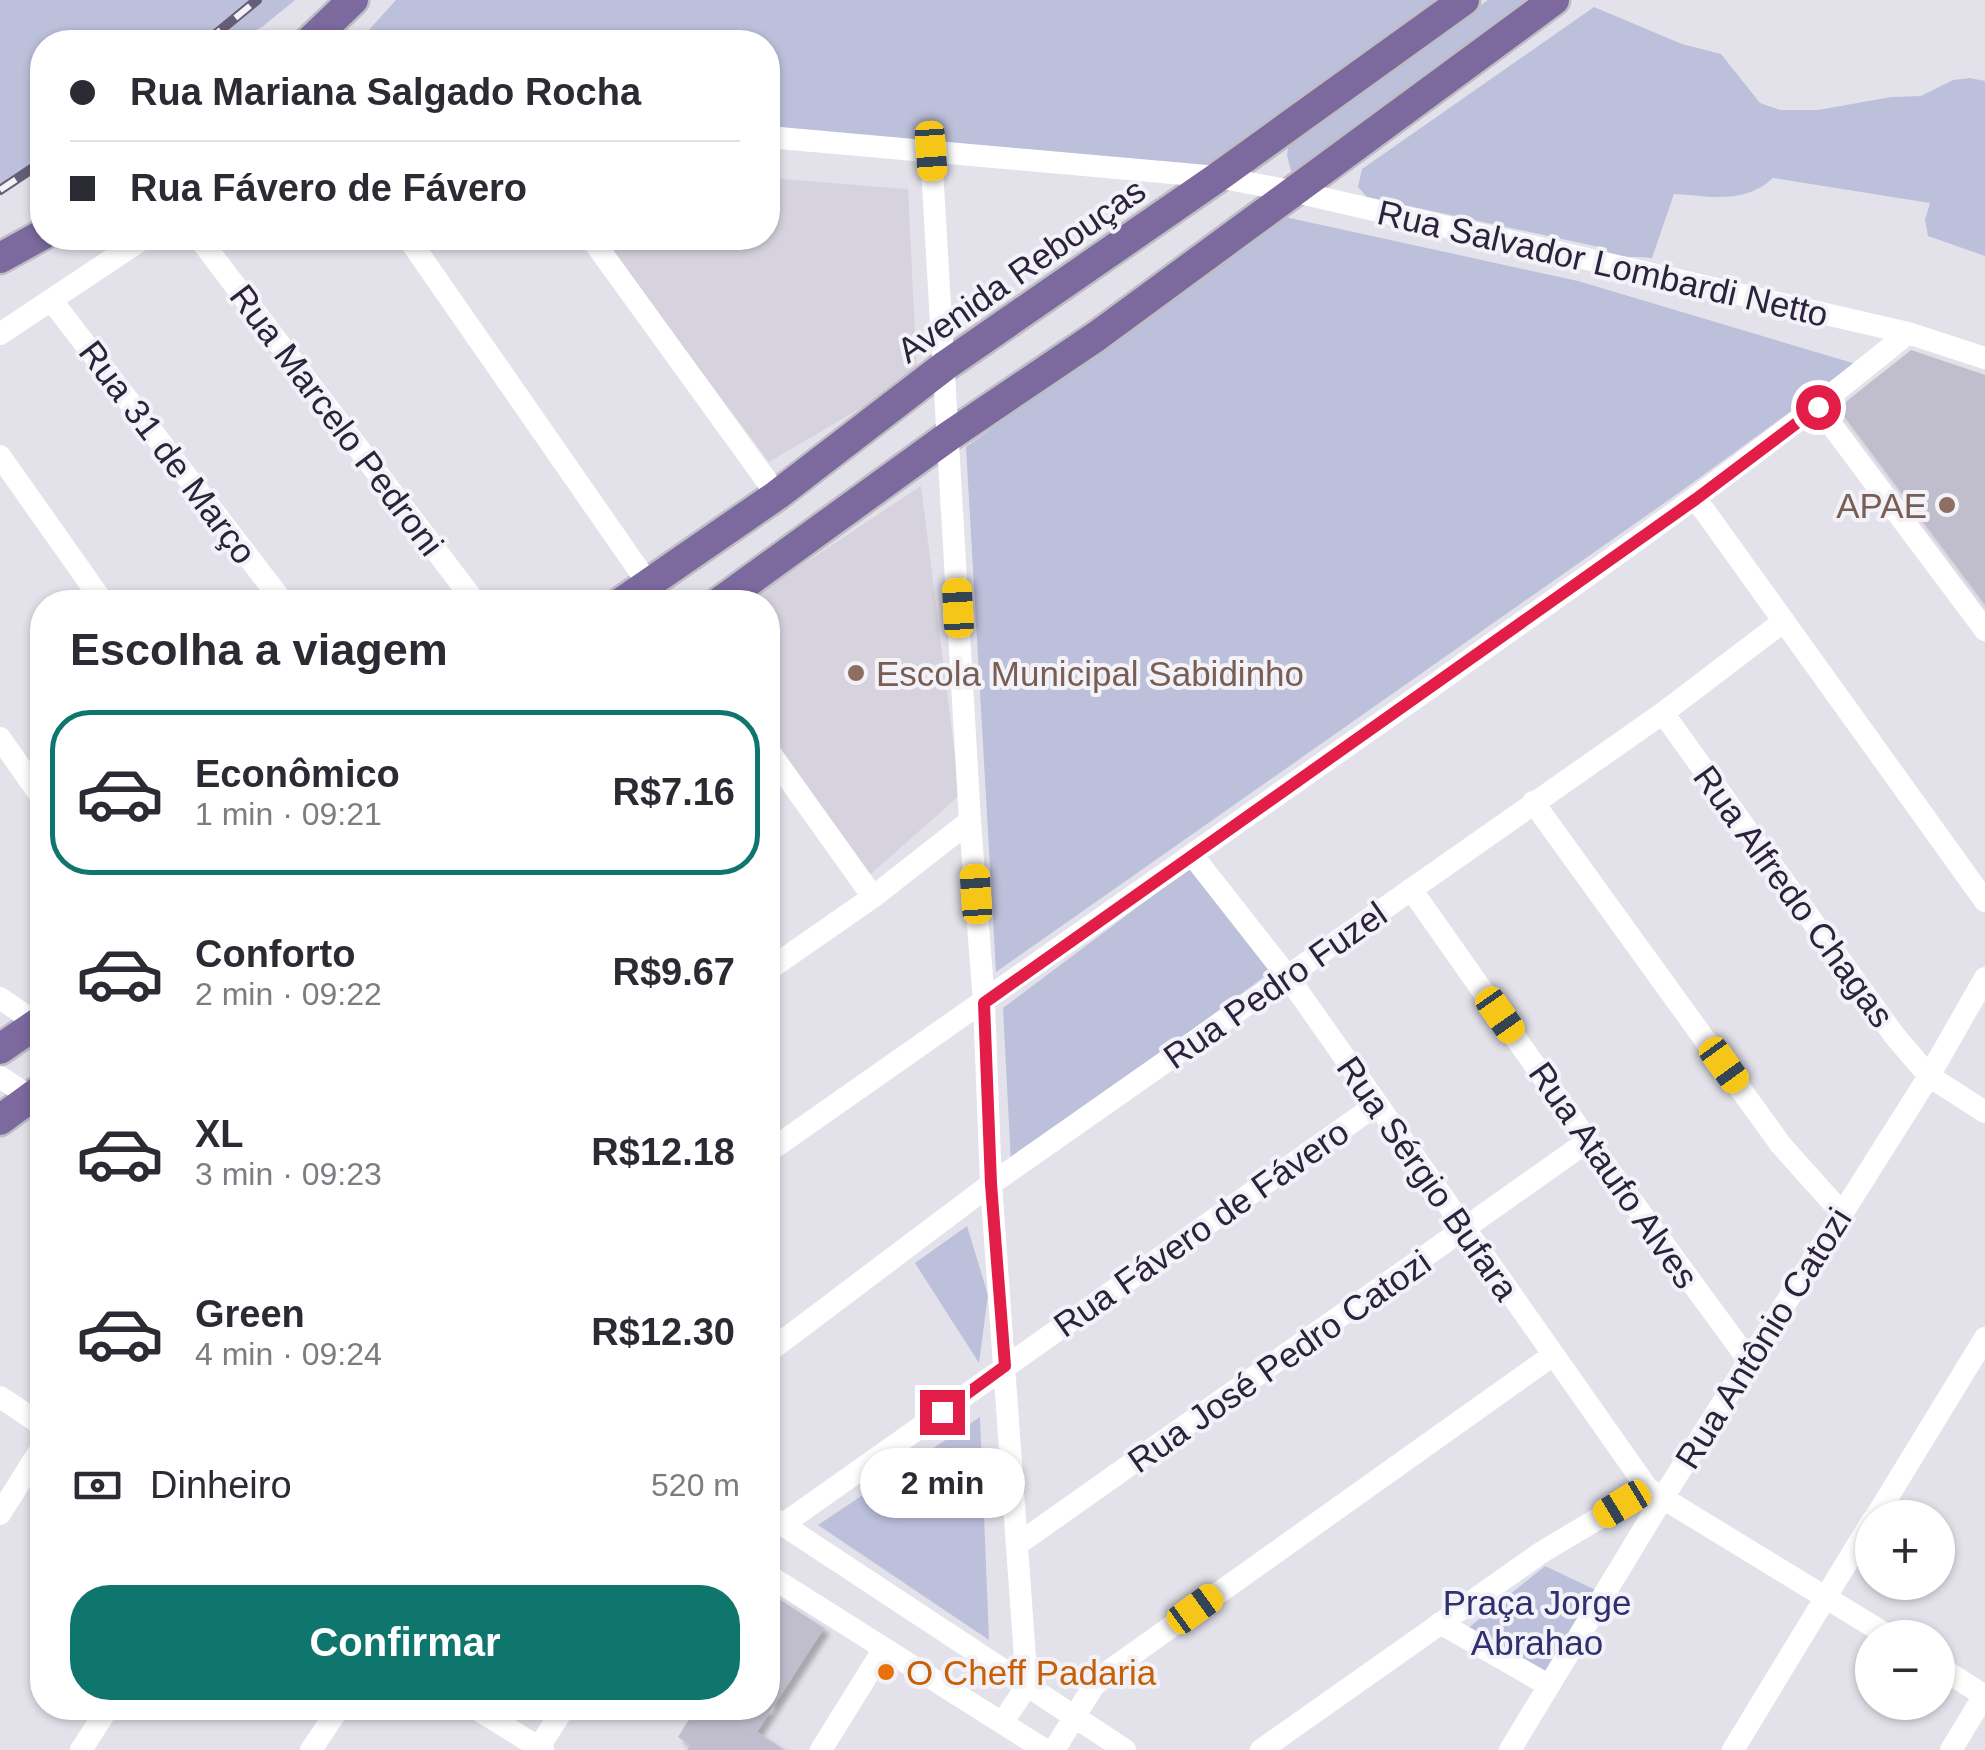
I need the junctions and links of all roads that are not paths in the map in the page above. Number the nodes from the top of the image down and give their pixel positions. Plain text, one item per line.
1 (354, 0) edge
2 (1464, 0) edge
3 (1554, 0) edge
4 (322, 30) edge
5 (780, 138) edge
6 (931, 151) junction
7 (1218, 177) junction
8 (1296, 192) junction
9 (30, 242) edge
10 (126, 250) edge
11 (208, 250) edge
12 (416, 250) edge
13 (600, 250) edge
14 (0, 258) edge
15 (52, 301) junction
16 (1908, 333) junction
17 (0, 334) edge
18 (1985, 358) edge
19 (946, 365) junction
20 (1818, 407) junction
21 (949, 436) junction
22 (0, 456) edge
23 (776, 495) junction
24 (1696, 499) junction
25 (95, 590) edge
26 (274, 590) edge
27 (465, 590) edge
28 (652, 590) edge
29 (658, 590) edge
30 (737, 590) edge
31 (1784, 621) junction
32 (1985, 630) edge
33 (1663, 713) junction
34 (0, 738) edge
35 (780, 767) edge
36 (30, 781) edge
37 (1533, 802) junction
38 (970, 820) junction
39 (1193, 856) junction
40 (1412, 889) junction
41 (873, 897) junction
42 (1985, 902) edge
43 (780, 962) edge
44 (1288, 978) junction
45 (1985, 978) edge
46 (0, 998) edge
47 (984, 1003) junction
48 (30, 1016) edge
49 (30, 1030) edge
50 (0, 1050) edge
51 (1929, 1076) junction
52 (0, 1077) edge
53 (30, 1092) edge
54 (30, 1102) edge
55 (1376, 1105) junction
56 (1985, 1112) edge
57 (0, 1120) edge
58 (1588, 1141) junction
59 (780, 1144) edge
60 (991, 1184) junction
61 (1841, 1212) junction
62 (1467, 1229) junction
63 (1985, 1338) edge
64 (780, 1343) edge
65 (1552, 1355) junction
66 (1750, 1362) junction
67 (1005, 1366) junction
68 (0, 1397) edge
69 (30, 1417) edge
70 (30, 1467) edge
71 (1655, 1494) junction
72 (1886, 1500) edge
73 (0, 1514) edge
74 (780, 1517) edge
75 (780, 1523) edge
76 (1018, 1544) junction
77 (1855, 1550) edge
78 (780, 1584) edge
79 (1826, 1596) junction
80 (1864, 1620) edge
81 (1440, 1623) junction
82 (883, 1650) junction
83 (1955, 1676) edge
84 (1028, 1686) junction
85 (1548, 1686) junction
86 (1985, 1695) edge
87 (1074, 1719) junction
88 (100, 1720) edge
89 (331, 1720) edge
90 (494, 1720) edge
91 (557, 1720) edge
92 (1002, 1723) junction
93 (539, 1749) edge
94 (81, 1750) edge
95 (312, 1750) edge
96 (821, 1750) edge
97 (1045, 1750) edge
98 (1054, 1750) edge
99 (1125, 1750) edge
100 (1261, 1750) edge
101 (1510, 1750) edge
102 (1733, 1750) edge
103 (1950, 1750) edge

1 - 4 main road
2 - 7 main road, Avenida Rebouças
3 - 8 main road
5 - 6 street, Rua Salvador Lombardi Netto
6 - 7 street, Rua Salvador Lombardi Netto
6 - 19 street
7 - 8 street, Rua Salvador Lombardi Netto
7 - 19 main road, Avenida Rebouças
8 - 16 street, Rua Salvador Lombardi Netto
8 - 21 main road
9 - 14 main road
10 - 15 street
11 - 27 street, Rua Marcelo Pedroni
12 - 28 street
13 - 23 street
15 - 17 street
15 - 26 street, Rua 31 de Março
16 - 18 street, Rua Salvador Lombardi Netto
16 - 20 street
19 - 21 street
19 - 23 main road, Avenida Rebouças
20 - 24 street
20 - 32 street
21 - 30 main road
21 - 38 street
22 - 25 street
23 - 29 main road, Avenida Rebouças
24 - 31 street
24 - 39 street
31 - 33 street, Rua Pedro Fuzel
31 - 42 street
33 - 37 street, Rua Pedro Fuzel
33 - 51 street, Rua Alfredo Chagas
34 - 36 street
35 - 41 street
37 - 40 street, Rua Pedro Fuzel
37 - 61 street
38 - 41 street
38 - 47 street
39 - 44 street, Rua Sérgio Bufara
39 - 47 street
40 - 44 street, Rua Pedro Fuzel
40 - 58 street, Rua Ataufo Alves
41 - 43 street
44 - 55 street, Rua Sérgio Bufara
44 - 60 street, Rua Pedro Fuzel
45 - 51 street, Rua Antônio Catozi
46 - 48 street
47 - 59 street
47 - 60 street
49 - 50 main road
51 - 56 street, Rua Alfredo Chagas
51 - 61 street, Rua Antônio Catozi
52 - 53 street
54 - 57 main road
55 - 62 street, Rua Sérgio Bufara
55 - 67 street, Rua Fávero de Fávero
58 - 62 street, Rua José Pedro Catozi
58 - 66 street, Rua Ataufo Alves
60 - 64 street, Rua Pedro Fuzel
60 - 67 street
61 - 66 street, Rua Antônio Catozi
62 - 65 street, Rua Sérgio Bufara
62 - 76 street, Rua José Pedro Catozi
63 - 72 street
65 - 71 street, Rua Sérgio Bufara
65 - 87 street
66 - 71 street, Rua Antônio Catozi
67 - 74 street, Rua Fávero de Fávero
67 - 76 street
68 - 69 street
70 - 73 street
71 - 79 street
71 - 81 street
71 - 85 street, Rua Antônio Catozi
75 - 84 street
76 - 84 street
77 - 79 street
78 - 82 street
79 - 80 street
79 - 102 street
81 - 85 street
81 - 100 street
82 - 92 street
82 - 96 street
83 - 86 street
84 - 87 street
84 - 92 street
85 - 101 street, Rua Antônio Catozi
86 - 103 street
87 - 98 street
87 - 99 street
88 - 94 street
89 - 95 street
90 - 93 street
91 - 93 street
92 - 97 street

